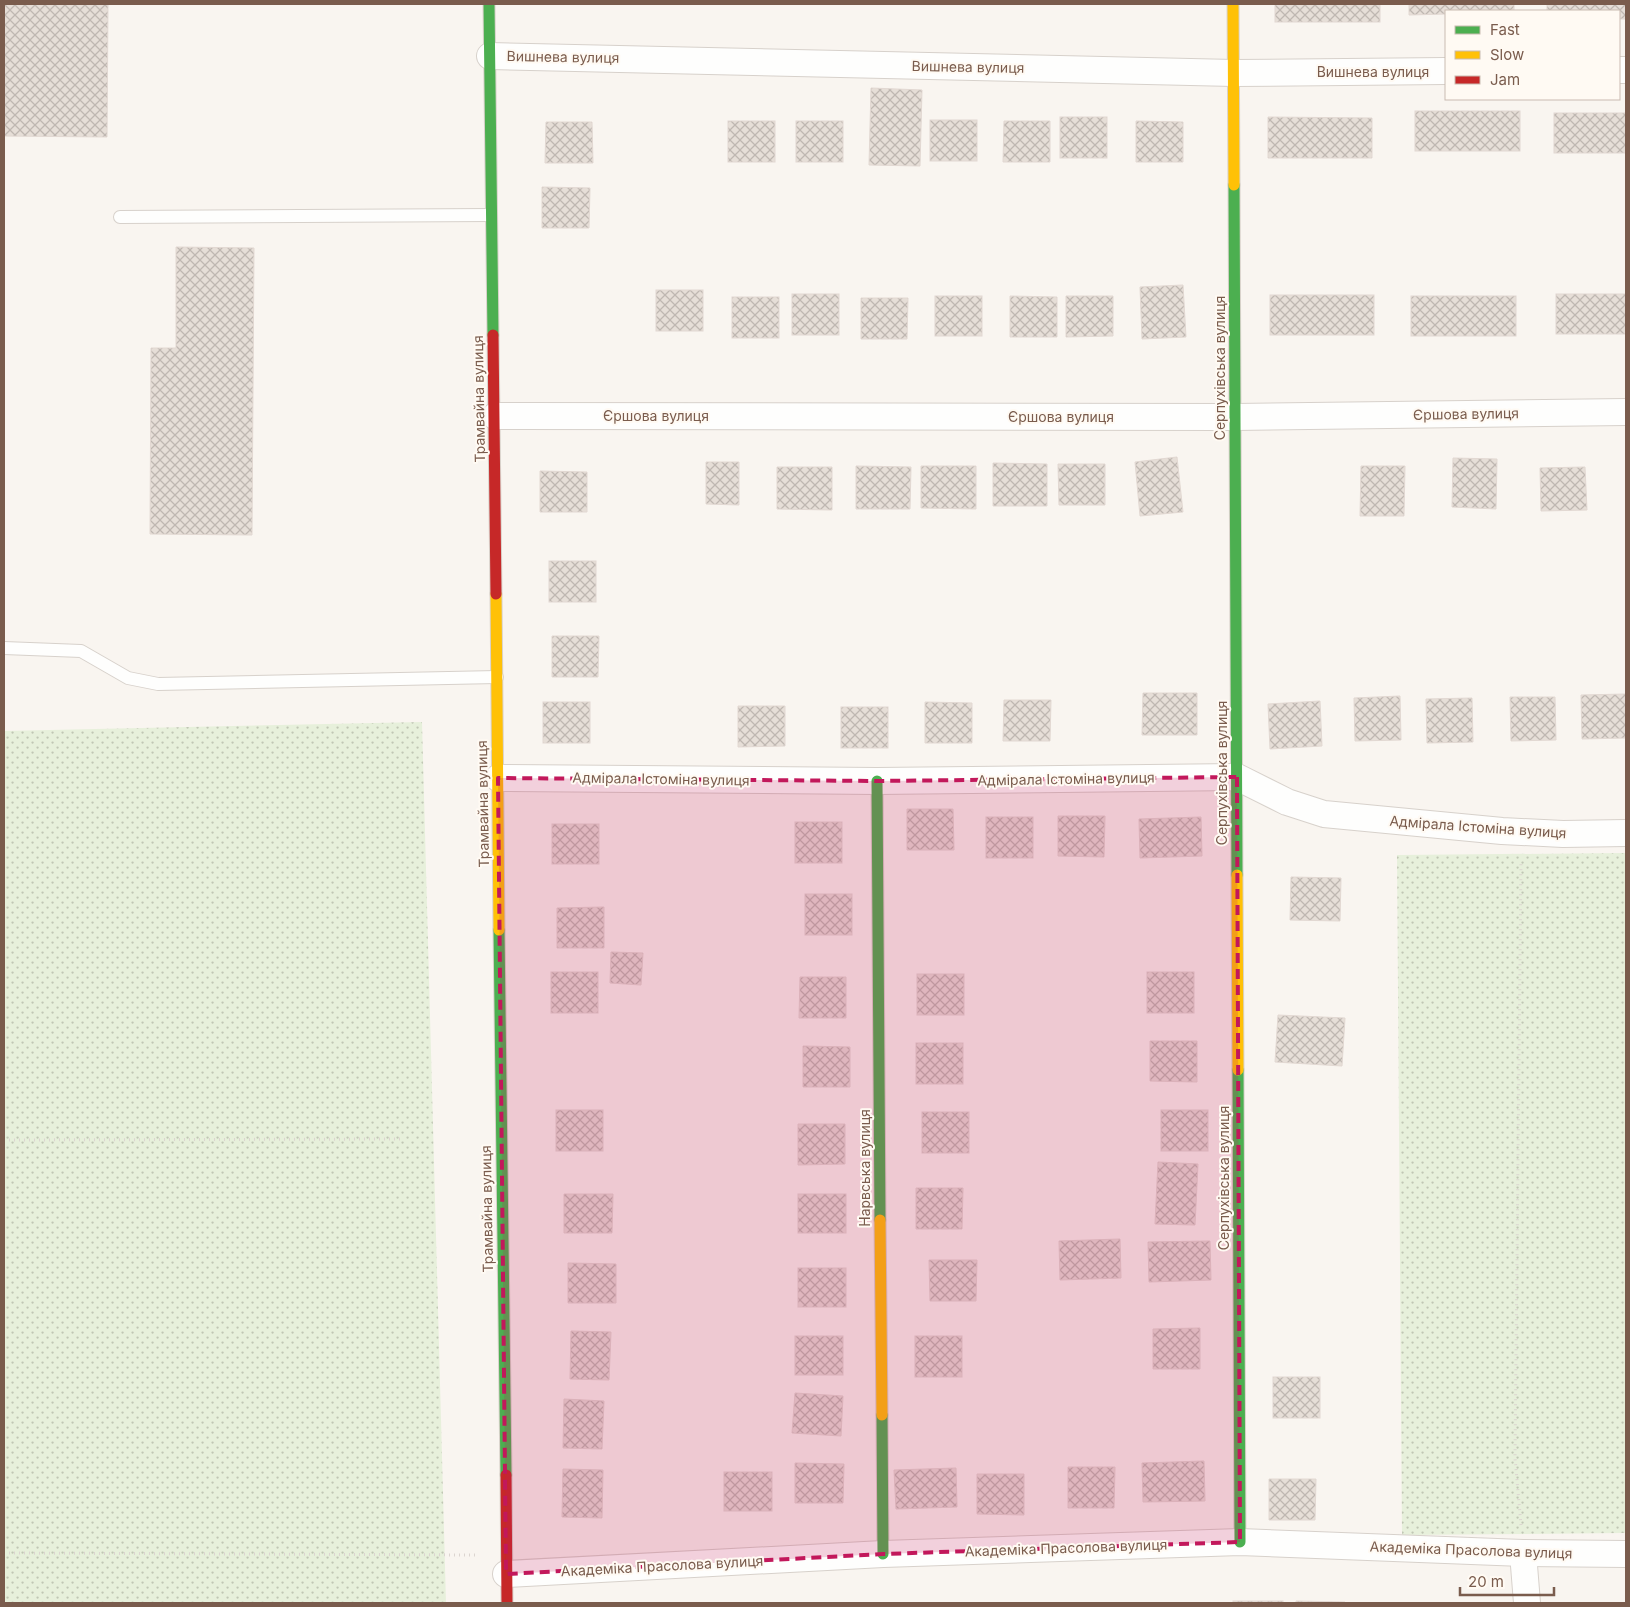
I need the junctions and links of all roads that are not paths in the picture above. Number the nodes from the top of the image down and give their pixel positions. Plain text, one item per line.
1 (489, 4) edge
2 (1233, 4) edge
3 (490, 56) junction
4 (1445, 71) edge
5 (1234, 73) junction
6 (491, 215) junction
7 (120, 217) dead end
8 (1626, 412) edge
9 (495, 416) junction
10 (1235, 417) junction
11 (4, 648) edge
12 (497, 677) junction
13 (1237, 777) junction
14 (498, 778) junction
15 (877, 781) junction
16 (1626, 833) edge
17 (1240, 1542) junction
18 (1523, 1553) junction
19 (883, 1554) junction
20 (1626, 1554) edge
21 (506, 1565) junction
22 (506, 1603) edge
23 (1526, 1603) edge

1 - 3 street, Трамвайна вулиця
2 - 5 street, Серпухівська вулиця
3 - 5 street, Вишнева вулиця
3 - 6 street, Трамвайна вулиця
4 - 5 street, Вишнева вулиця
5 - 10 street, Серпухівська вулиця
6 - 7 lane
6 - 9 street, Трамвайна вулиця
8 - 10 street, Єршова вулиця
9 - 10 street, Єршова вулиця
9 - 12 street, Трамвайна вулиця
10 - 13 street, Серпухівська вулиця
11 - 12 lane
12 - 14 street, Трамвайна вулиця
13 - 15 street, Адмірала Істоміна вулиця
13 - 16 street, Адмірала Істоміна вулиця
13 - 17 street, Серпухівська вулиця
14 - 15 street, Адмірала Істоміна вулиця
14 - 21 street, Трамвайна вулиця
15 - 19 street, Нарвська вулиця
17 - 18 street, Академіка Прасолова вулиця
17 - 19 street, Академіка Прасолова вулиця
18 - 20 street, Академіка Прасолова вулиця
18 - 23 street
19 - 21 street, Академіка Прасолова вулиця
21 - 22 street, Трамвайна вулиця

